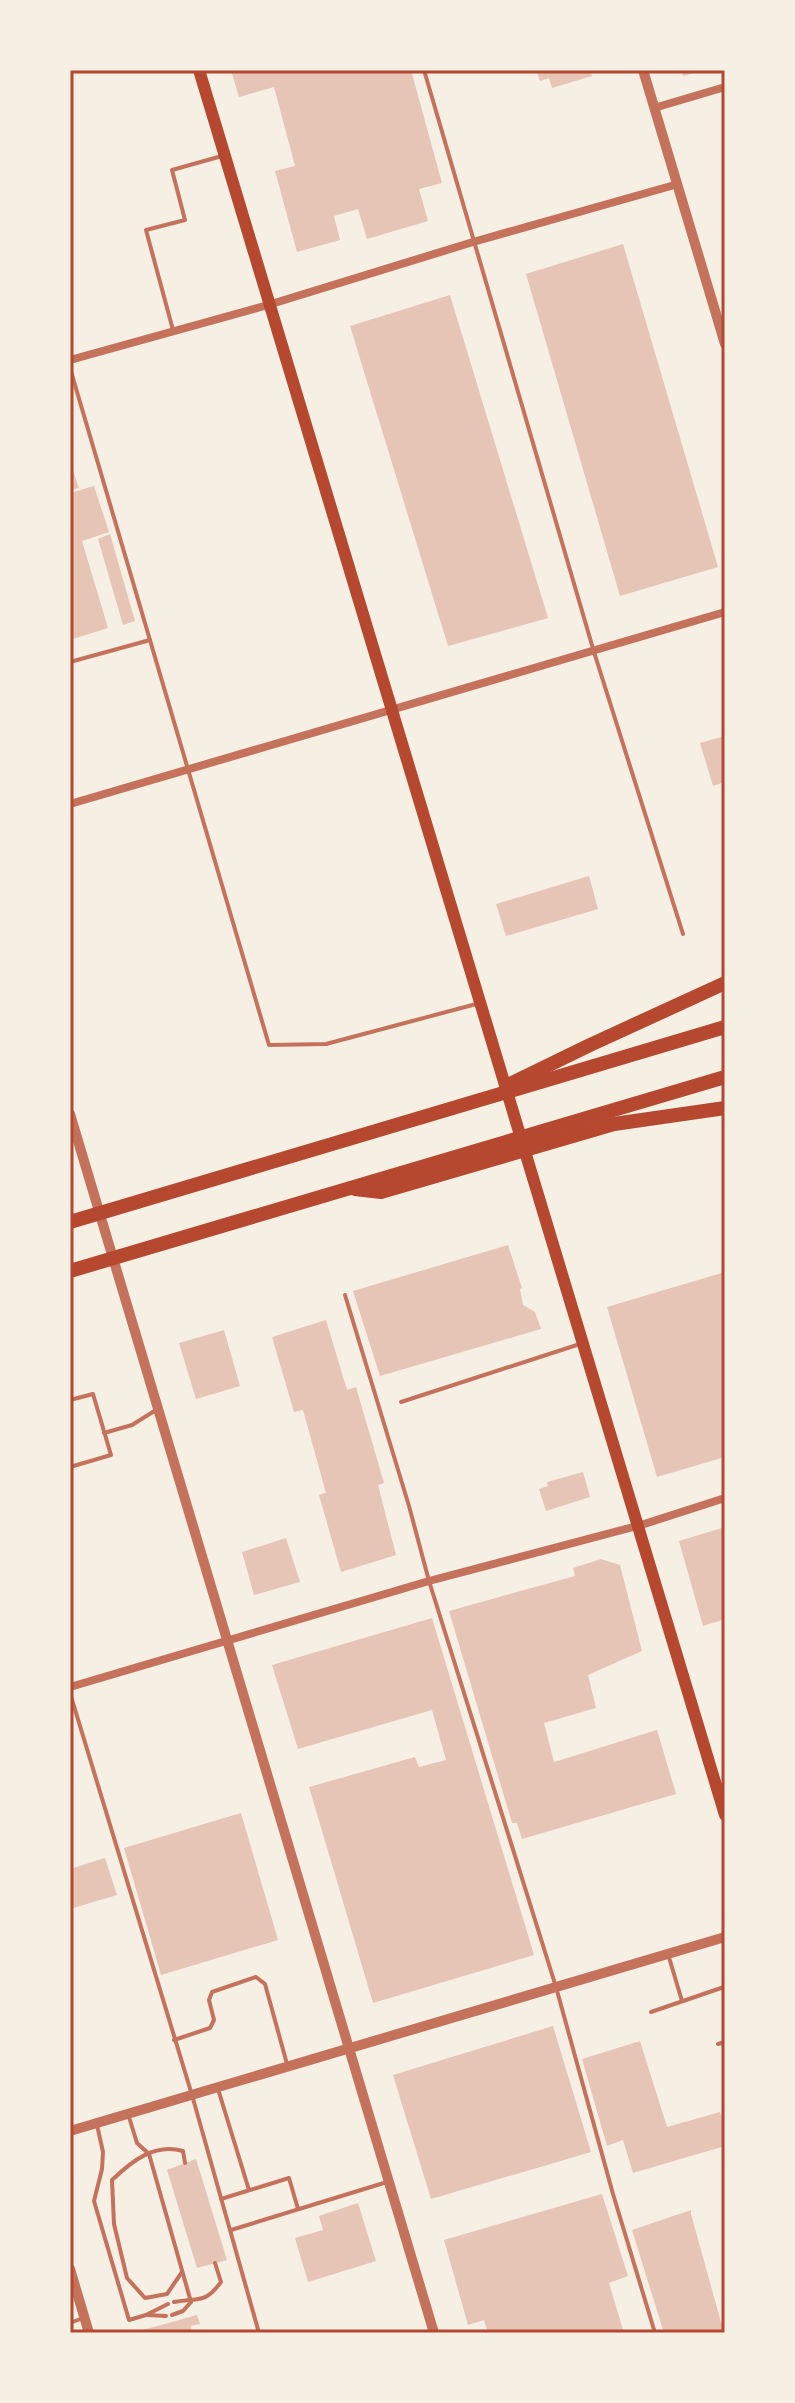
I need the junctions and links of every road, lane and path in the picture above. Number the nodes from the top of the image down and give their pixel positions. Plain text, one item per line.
1 (199, 70) edge
2 (424, 70) edge
3 (643, 70) edge
4 (725, 87) edge
5 (654, 108) junction
6 (224, 155) junction
7 (678, 184) junction
8 (473, 242) junction
9 (268, 305) junction
10 (173, 332) junction
11 (725, 344) edge
12 (70, 360) edge
13 (70, 368) edge
14 (725, 612) edge
15 (150, 640) junction
16 (594, 652) junction
17 (70, 662) edge
18 (390, 708) junction
19 (187, 770) junction
20 (70, 804) edge
21 (683, 934) dead end
22 (725, 983) edge
23 (481, 1003) junction
24 (725, 1027) edge
25 (725, 1077) edge
26 (476, 1101) junction
27 (725, 1108) edge
28 (70, 1114) edge
29 (612, 1118) junction
30 (70, 1222) edge
31 (70, 1271) edge
32 (345, 1295) dead end
33 (585, 1342) junction
34 (70, 1400) edge
35 (401, 1402) dead end
36 (158, 1409) junction
37 (104, 1433) junction
38 (70, 1467) edge
39 (725, 1498) edge
40 (641, 1525) junction
41 (429, 1581) junction
42 (227, 1641) junction
43 (70, 1690) edge
44 (725, 1815) edge
45 (725, 1937) edge
46 (668, 1954) junction
47 (556, 1987) junction
48 (724, 1987) edge
49 (682, 2001) junction
50 (651, 2012) dead end
51 (174, 2040) junction
52 (725, 2042) edge
53 (718, 2044) dead end
54 (349, 2048) junction
55 (288, 2067) junction
56 (218, 2088) junction
57 (192, 2095) junction
58 (128, 2114) junction
59 (97, 2123) junction
60 (70, 2131) edge
61 (149, 2154) junction
62 (185, 2163) dead end
63 (389, 2181) junction
64 (249, 2190) junction
65 (221, 2199) junction
66 (298, 2209) junction
67 (230, 2231) junction
68 (215, 2263) dead end
69 (70, 2269) edge
70 (182, 2272) junction
71 (191, 2302) junction
72 (146, 2315) junction
73 (84, 2318) junction
74 (70, 2323) edge
75 (89, 2333) edge
76 (259, 2333) edge
77 (434, 2333) edge
78 (655, 2333) edge

1 - 6 main road
2 - 8 lane
3 - 5 street
4 - 5 street
5 - 7 street
6 - 9 main road
6 - 10 lane
7 - 8 street
7 - 11 street
8 - 9 street
8 - 16 lane
9 - 10 street
9 - 18 main road
10 - 12 street
13 - 15 lane
14 - 16 street
15 - 17 lane
15 - 19 lane
16 - 18 street
16 - 21 lane
18 - 19 street
18 - 23 main road
19 - 20 street
19 - 23 lane
22 - 26 highway
23 - 33 main road
24 - 26 highway
25 - 29 highway
26 - 30 highway
27 - 29 highway
28 - 36 street
29 - 31 highway
32 - 41 lane
33 - 35 lane
33 - 40 main road
34 - 37 lane
36 - 37 lane
36 - 42 street
37 - 38 lane
39 - 40 street
40 - 41 street
40 - 44 main road
41 - 42 street
41 - 47 lane
42 - 43 street
42 - 54 street
43 - 51 lane
45 - 46 street
46 - 47 street
46 - 49 lane
47 - 54 street
47 - 78 lane
48 - 49 lane
49 - 50 lane
51 - 55 lane
51 - 57 lane
52 - 53 lane
54 - 55 street
54 - 63 street
55 - 56 street
56 - 57 street
56 - 64 lane
57 - 58 street
57 - 65 lane
58 - 59 street
58 - 61 lane
59 - 60 street
59 - 72 lane
61 - 62 lane
61 - 70 lane
61 - 70 lane
63 - 66 lane
63 - 77 street
64 - 65 lane
64 - 66 lane
65 - 67 lane
66 - 67 lane
67 - 76 lane
68 - 71 lane
69 - 73 street
70 - 71 lane
71 - 72 lane
71 - 72 lane
73 - 74 lane
73 - 75 street

